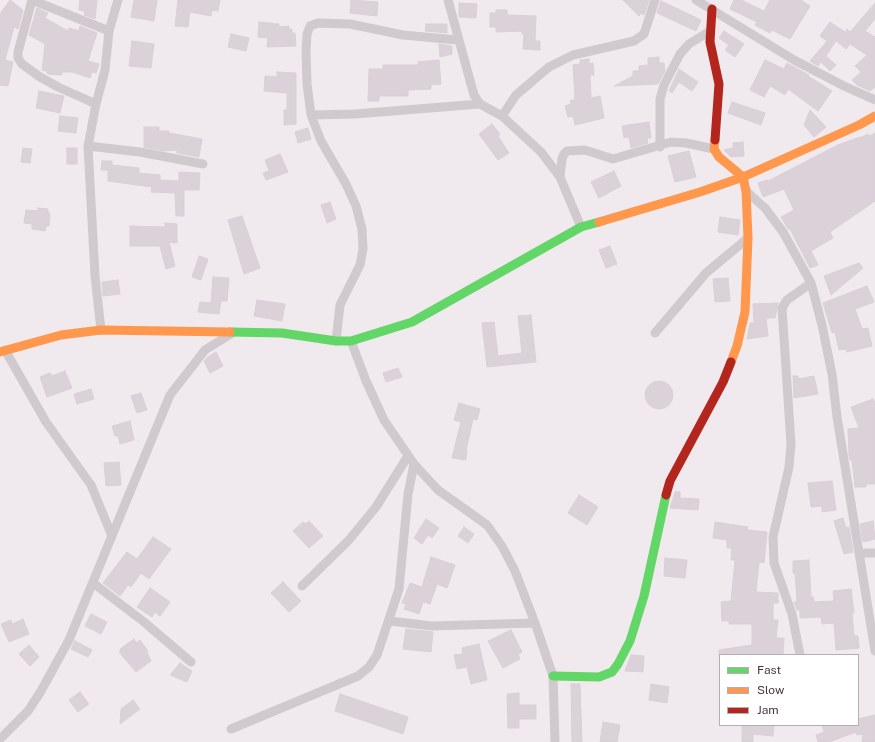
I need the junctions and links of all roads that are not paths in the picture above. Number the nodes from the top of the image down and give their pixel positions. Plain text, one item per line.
1 (32, 0) edge
2 (118, 0) edge
3 (448, 0) edge
4 (655, 0) edge
5 (696, 0) edge
6 (712, 9) junction
7 (109, 31) junction
8 (710, 31) junction
9 (457, 40) junction
10 (875, 100) edge
11 (96, 104) junction
12 (480, 104) junction
13 (311, 115) junction
14 (502, 116) junction
15 (875, 116) edge
16 (88, 146) junction
17 (660, 147) junction
18 (714, 149) junction
19 (203, 164) dead end
20 (560, 177) junction
21 (743, 177) junction
22 (746, 191) junction
23 (581, 227) junction
24 (748, 238) junction
25 (811, 283) junction
26 (101, 330) junction
27 (234, 332) junction
28 (655, 332) dead end
29 (336, 341) junction
30 (351, 341) junction
31 (3, 351) edge
32 (408, 456) junction
33 (414, 464) junction
34 (112, 536) junction
35 (859, 553) junction
36 (875, 553) edge
37 (93, 583) junction
38 (302, 586) dead end
39 (872, 620) edge
40 (390, 621) junction
41 (535, 622) junction
42 (875, 651) edge
43 (800, 654) edge
44 (191, 662) dead end
45 (553, 676) junction
46 (231, 729) dead end
47 (0, 739) edge
48 (555, 742) edge

1 - 7 street
1 - 11 street
2 - 7 street
3 - 9 street
4 - 14 street
5 - 6 street
6 - 8 street
6 - 10 street
7 - 11 street
8 - 17 street
8 - 18 street
9 - 12 street
9 - 13 street
11 - 16 street
12 - 13 street
12 - 14 street
13 - 29 street
14 - 20 street
15 - 21 street
16 - 19 street
16 - 26 street
17 - 18 street
17 - 20 street
18 - 21 street
20 - 23 street
21 - 22 street
21 - 23 street
22 - 24 street
22 - 25 street
23 - 30 street
24 - 28 street
24 - 45 street
25 - 35 street
25 - 43 street
26 - 27 street
26 - 31 street
27 - 29 street
27 - 34 street
29 - 30 street
30 - 32 street
31 - 34 street
32 - 33 street
32 - 38 street
33 - 40 street
33 - 41 street
34 - 37 street
35 - 36 street
35 - 39 street
37 - 44 street
37 - 47 street
39 - 42 street
40 - 41 street
40 - 46 street
41 - 45 street
45 - 48 street

